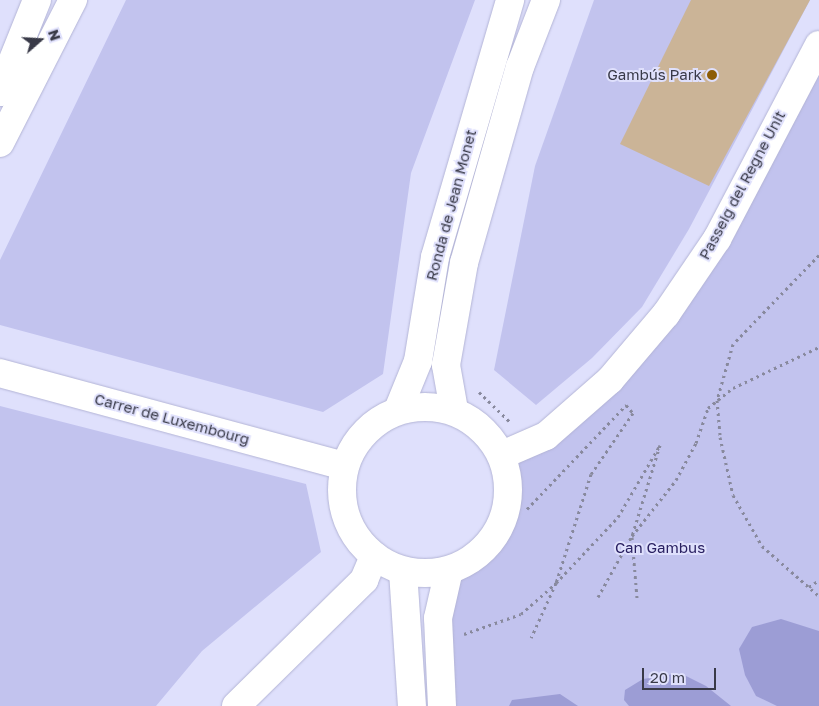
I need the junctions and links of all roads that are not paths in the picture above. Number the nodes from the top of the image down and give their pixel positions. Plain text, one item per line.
1 (37, 0) edge
2 (73, 0) edge
3 (510, 0) edge
4 (546, 0) edge
5 (819, 45) edge
6 (0, 92) edge
7 (0, 143) edge
8 (0, 373) edge
9 (398, 410) junction
10 (454, 410) junction
11 (502, 455) junction
12 (345, 466) junction
13 (374, 556) junction
14 (449, 570) junction
15 (403, 571) junction
16 (236, 706) edge
17 (412, 706) edge
18 (442, 706) edge

1 - 6 main road
2 - 7 main road
3 - 9 main road, Ronda de Jean Monet
4 - 10 main road, Ronda de Jean Monet
5 - 11 main road, Passeig del Regne Unit
8 - 12 main road, Carrer de Luxembourg
9 - 10 main road
9 - 12 main road
10 - 11 main road
11 - 14 main road
12 - 13 main road
13 - 15 main road
13 - 16 main road
14 - 15 main road
14 - 18 main road
15 - 17 main road

